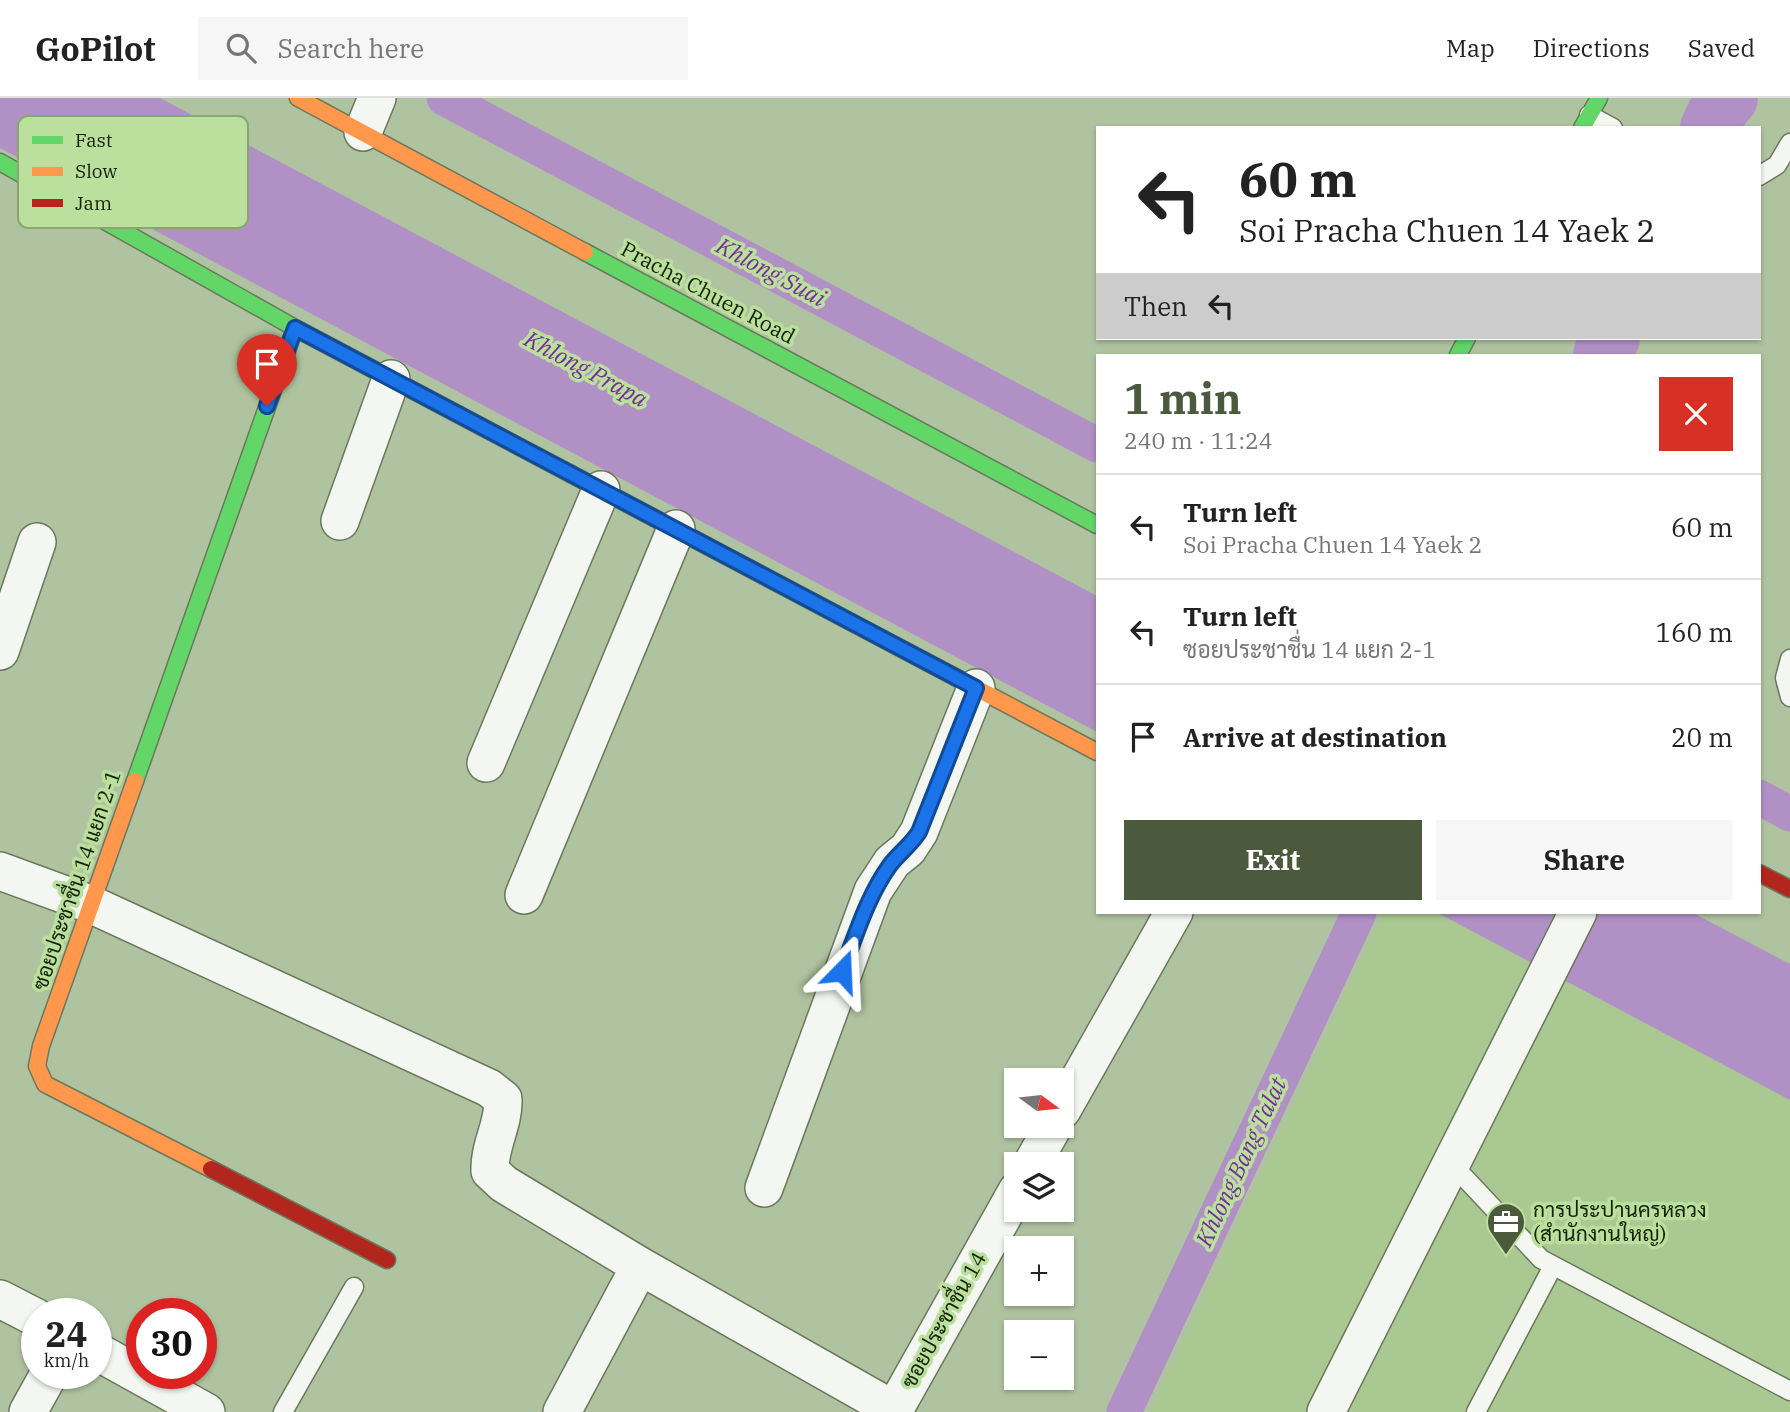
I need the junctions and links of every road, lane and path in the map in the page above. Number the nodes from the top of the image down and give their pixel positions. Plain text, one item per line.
1 (298, 98) edge
2 (377, 98) edge
3 (1600, 98) edge
4 (1585, 121) edge
5 (1604, 126) edge
6 (363, 132) junction
7 (1790, 143) edge
8 (0, 162) edge
9 (18, 172) edge
10 (1761, 175) edge
11 (117, 228) edge
12 (295, 328) junction
13 (391, 379) junction
14 (601, 490) junction
15 (340, 521) dead end
16 (1096, 524) edge
17 (676, 529) junction
18 (37, 542) dead end
19 (0, 651) edge
20 (1790, 659) edge
21 (976, 688) junction
22 (1790, 697) edge
23 (1096, 751) edge
24 (486, 763) dead end
25 (0, 871) edge
26 (1761, 874) edge
27 (1790, 889) edge
28 (524, 895) dead end
29 (90, 904) junction
30 (1173, 914) edge
31 (1577, 914) edge
32 (1074, 1089) edge
33 (1450, 1162) junction
34 (764, 1188) dead end
35 (1004, 1214) edge
36 (387, 1260) dead end
37 (640, 1266) junction
38 (1553, 1266) junction
39 (355, 1286) dead end
40 (0, 1299) edge
41 (21, 1310) edge
42 (112, 1360) edge
43 (41, 1389) edge
44 (1790, 1391) edge
45 (893, 1411) edge
46 (28, 1412) edge
47 (206, 1412) edge
48 (283, 1412) edge
49 (562, 1412) edge
50 (1326, 1412) edge
51 (1476, 1412) edge

1 - 6 street, Pracha Chuen Road
2 - 6 street
3 - 4 street
4 - 5 lane
6 - 16 street, Pracha Chuen Road
7 - 10 lane
8 - 9 street
11 - 12 street
12 - 13 street
12 - 29 street, ซอยประชาชื่น 14 แยก 2-1
13 - 14 street
13 - 15 street
14 - 17 street
14 - 24 street
17 - 21 street
17 - 28 street
18 - 19 street
20 - 22 lane
21 - 23 street
21 - 34 street
25 - 29 street
26 - 27 street
29 - 36 street, ซอยประชาชื่น 14 แยก 2-1
29 - 37 street
30 - 32 street
31 - 33 street
33 - 38 lane
33 - 50 street
35 - 45 street, ซอยประชาชื่น 14
37 - 45 street
37 - 49 street
38 - 44 lane
38 - 51 lane
39 - 48 lane
40 - 41 street
42 - 47 street
43 - 46 street

